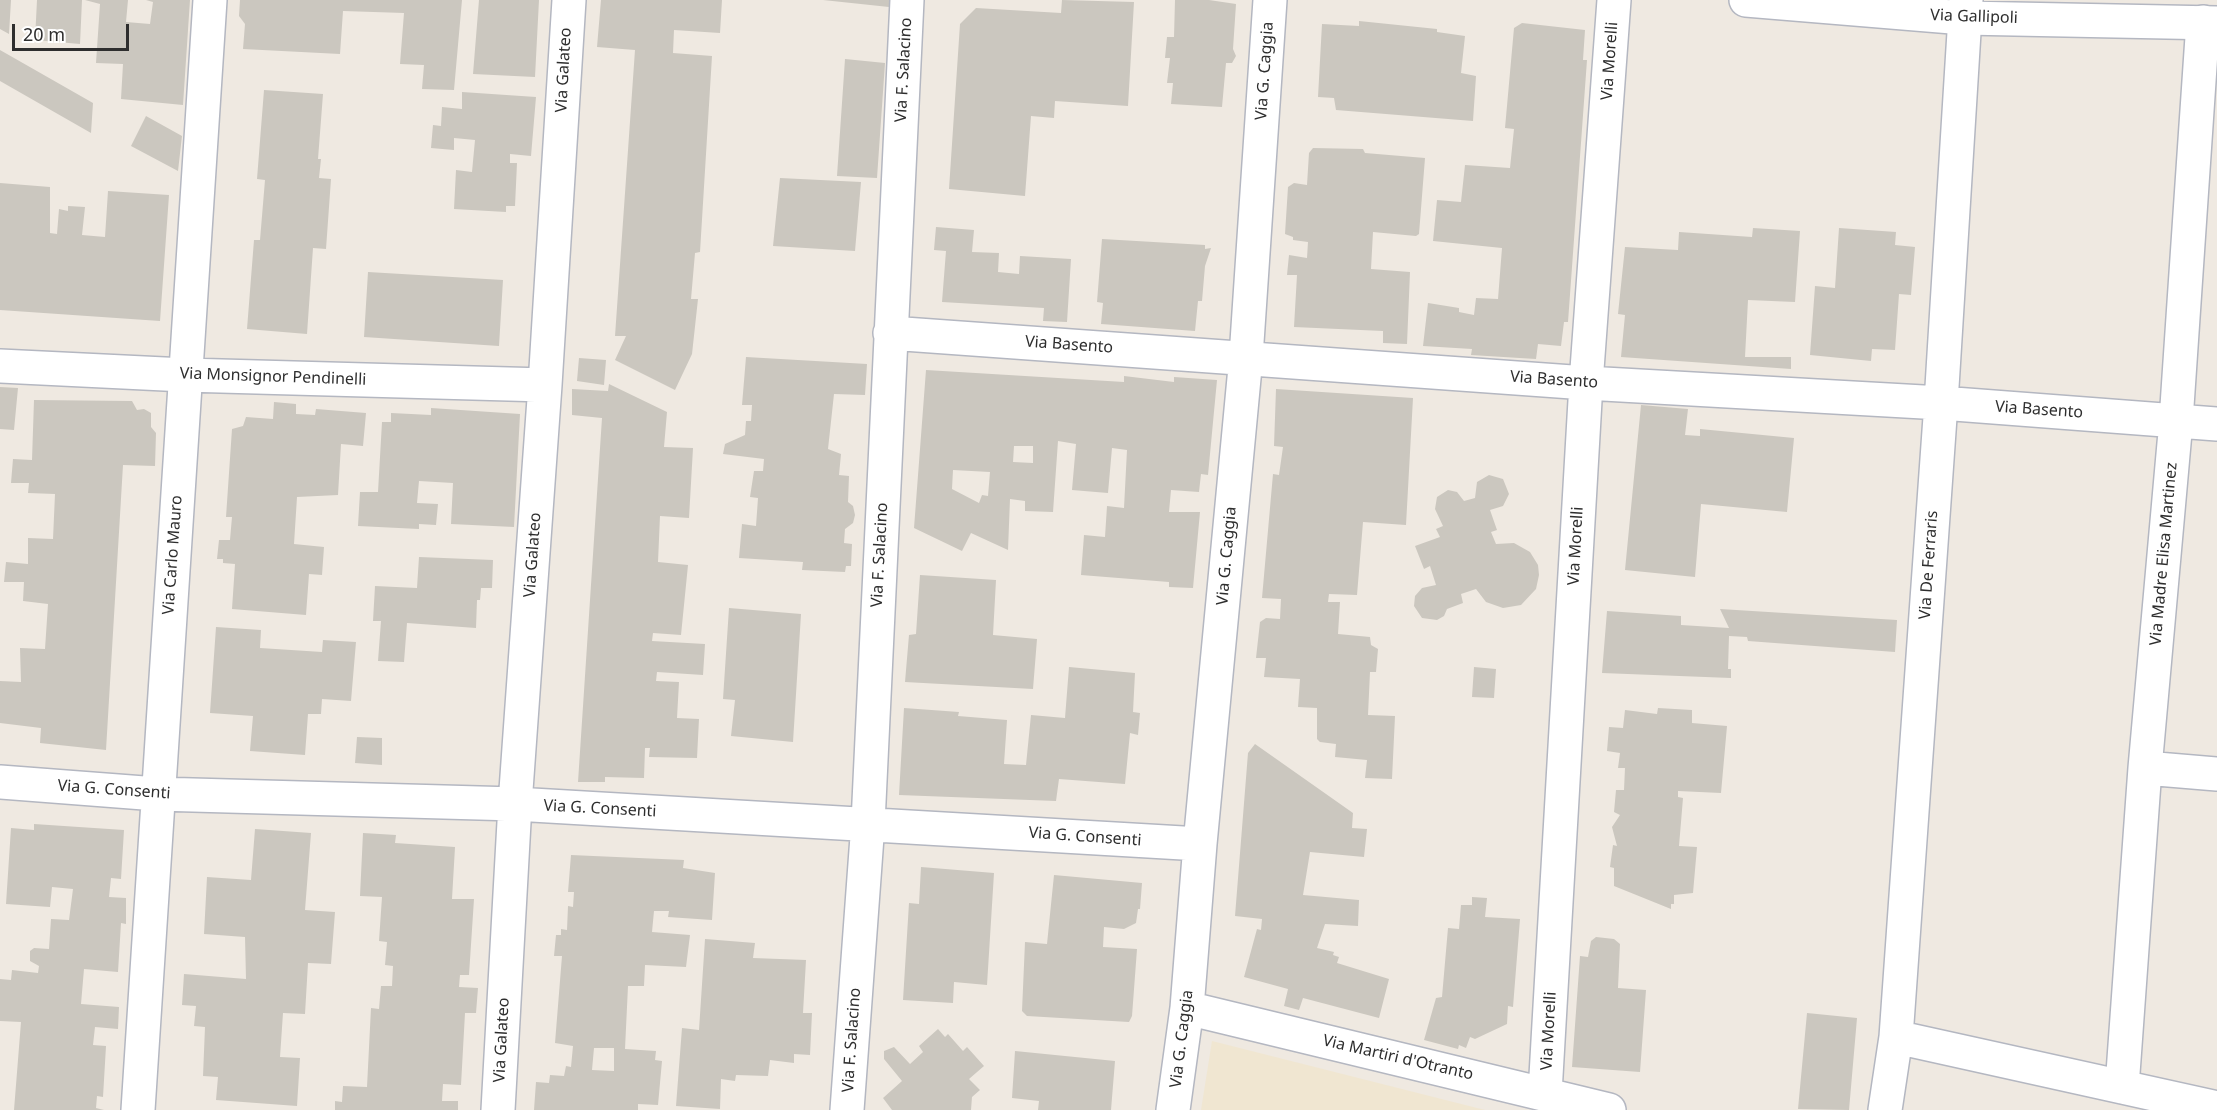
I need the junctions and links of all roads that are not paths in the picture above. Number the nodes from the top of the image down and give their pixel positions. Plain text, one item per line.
1 (210, 0) edge
2 (569, 0) edge
3 (907, 0) edge
4 (1270, 0) edge
5 (1614, 0) edge
6 (1746, 0) edge
7 (1965, 9) edge
8 (2212, 21) edge
9 (890, 333) junction
10 (1246, 357) junction
11 (0, 366) edge
12 (185, 375) junction
13 (1586, 383) junction
14 (546, 385) junction
15 (1941, 403) junction
16 (2176, 421) junction
17 (2217, 424) edge
18 (2145, 768) junction
19 (2217, 774) edge
20 (0, 782) edge
21 (157, 794) junction
22 (514, 804) junction
23 (868, 823) junction
24 (1200, 844) junction
25 (1187, 1008) junction
26 (1896, 1037) junction
27 (2122, 1087) junction
28 (1545, 1093) junction
29 (2217, 1108) edge
30 (138, 1110) edge
31 (498, 1110) edge
32 (847, 1110) edge
33 (1173, 1110) edge
34 (1609, 1110) edge
35 (1885, 1110) edge

1 - 12 street, Via Carlo Mauro
2 - 14 street, Via Galateo
3 - 9 street, Via F. Salacino
4 - 10 street, Via G. Caggia
5 - 13 street, Via Morelli
6 - 7 street, Via Gallipoli
7 - 8 street, Via Gallipoli
7 - 15 street, Via De Ferraris
8 - 16 street, Via Madre Elisa Martinez
9 - 10 street, Via Basento
9 - 23 street, Via F. Salacino
10 - 13 street, Via Basento
10 - 24 street, Via G. Caggia
11 - 12 street, Via Monsignor Pendinelli
12 - 14 street, Via Monsignor Pendinelli
12 - 21 street, Via Carlo Mauro
13 - 15 street, Via Basento
13 - 28 street, Via Morelli
14 - 22 street, Via Galateo
15 - 16 street, Via Basento
15 - 26 street, Via De Ferraris
16 - 17 street, Via Basento
16 - 18 street, Via Madre Elisa Martinez
18 - 19 street
18 - 27 street, Via Madre Elisa Martinez
20 - 21 street, Via G. Consenti
21 - 22 street, Via G. Consenti
21 - 30 street, Via Carlo Mauro
22 - 23 street, Via G. Consenti
22 - 31 street, Via Galateo
23 - 24 street, Via G. Consenti
23 - 32 street, Via F. Salacino
24 - 25 street, Via G. Caggia
25 - 28 street, Via Martiri d'Otranto
25 - 33 street, Via G. Caggia
26 - 27 street
26 - 35 street, Via De Ferraris
27 - 29 street
28 - 34 street, Via Martiri d'Otranto

